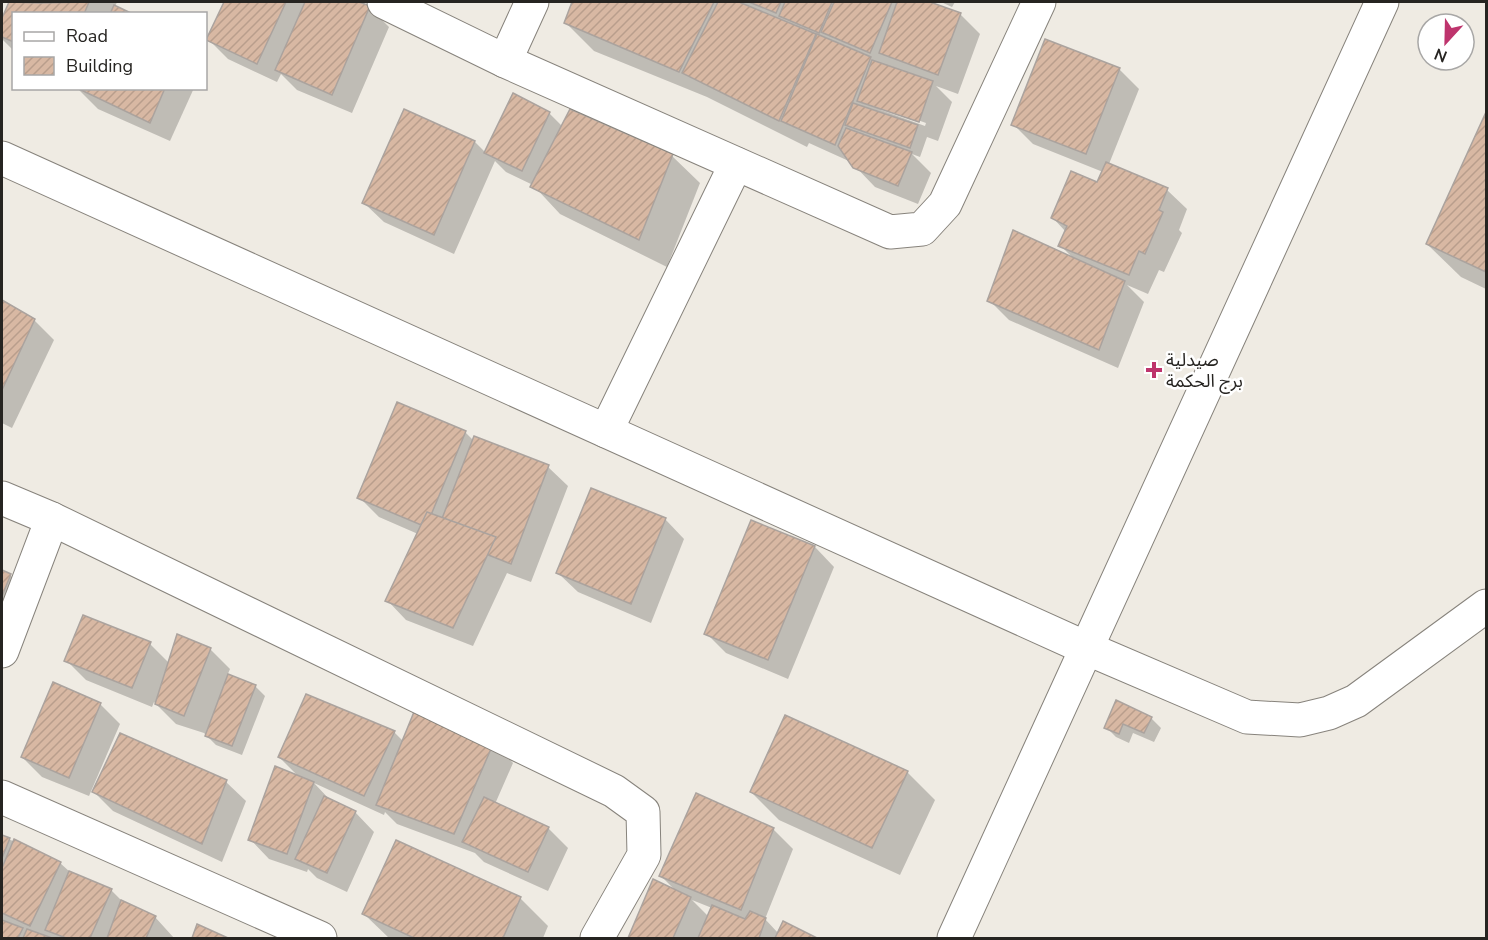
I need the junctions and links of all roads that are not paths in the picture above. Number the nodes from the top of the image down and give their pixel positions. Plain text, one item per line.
1 (384, 2) edge
2 (532, 2) edge
3 (1039, 2) edge
4 (1382, 2) edge
5 (505, 61) junction
6 (2, 158) edge
7 (736, 164) junction
8 (606, 431) junction
9 (2, 498) edge
10 (52, 519) junction
11 (1486, 606) edge
12 (1086, 648) junction
13 (2, 651) edge
14 (2, 797) edge
15 (320, 939) edge
16 (597, 939) edge
17 (954, 939) edge

1 - 5 street
2 - 5 street
3 - 7 street
4 - 12 street
5 - 7 street
6 - 8 street
7 - 8 street
8 - 12 street
9 - 10 street
10 - 13 street
10 - 16 street
11 - 12 street
12 - 17 street
14 - 15 street

